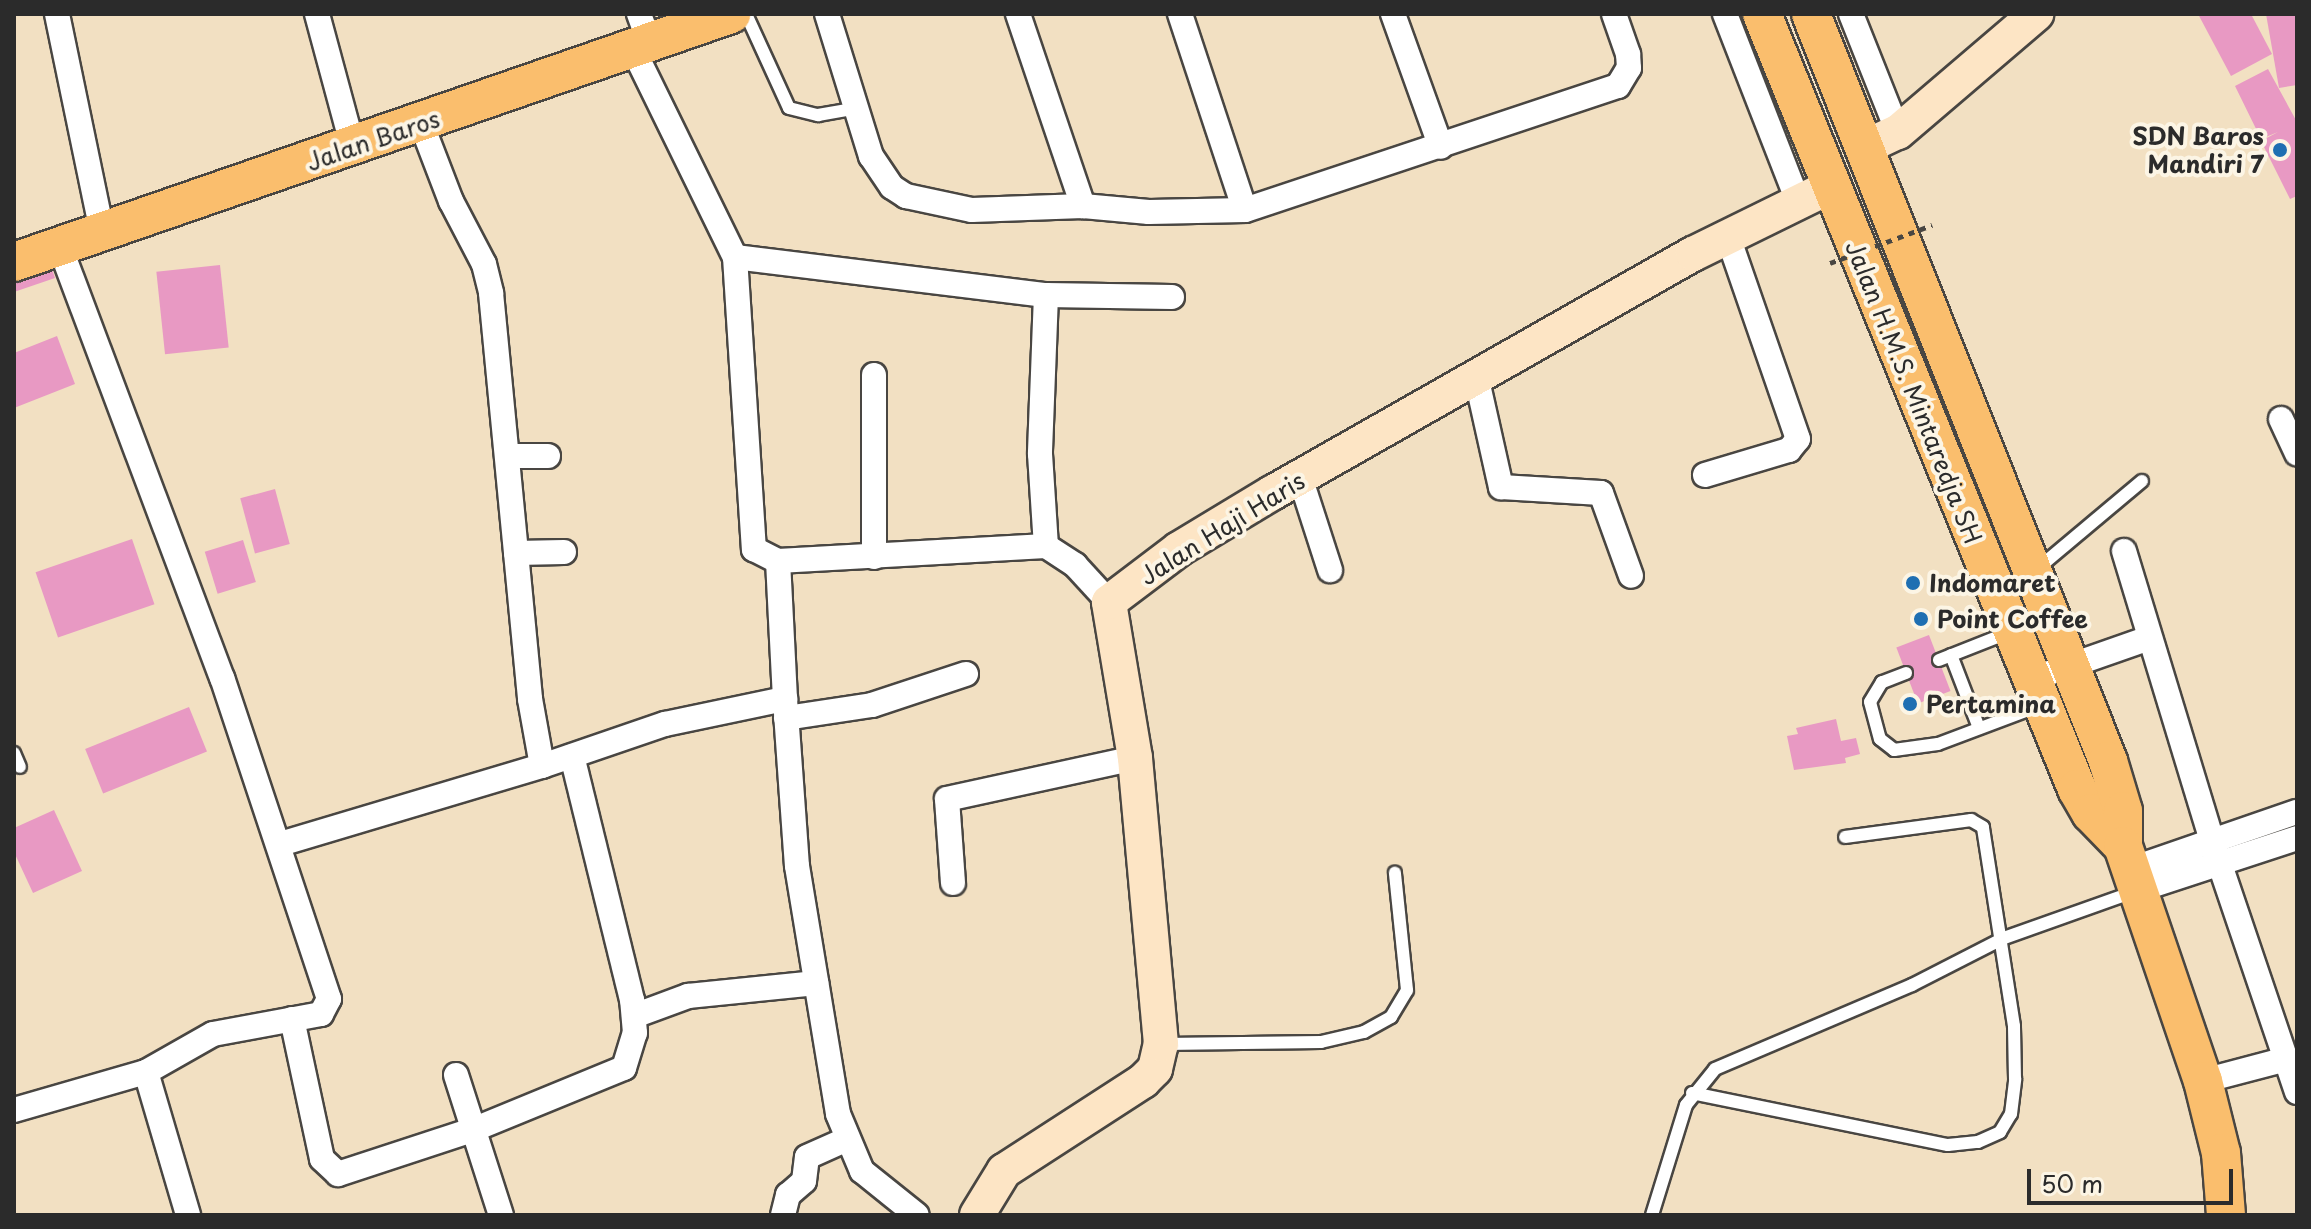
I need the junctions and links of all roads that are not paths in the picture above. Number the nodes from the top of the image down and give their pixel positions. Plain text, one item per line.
1 (57, 14) edge
2 (317, 14) edge
3 (731, 14) edge
4 (746, 14) edge
5 (827, 14) edge
6 (1018, 14) edge
7 (1180, 14) edge
8 (1393, 14) edge
9 (1614, 14) edge
10 (1725, 14) edge
11 (1762, 14) edge
12 (1811, 14) edge
13 (1851, 14) edge
14 (2036, 14) edge
15 (640, 34) edge
16 (857, 108) junction
17 (421, 123) junction
18 (1898, 132) junction
19 (353, 147) junction
20 (1441, 147) junction
21 (1863, 148) junction
22 (1814, 194) junction
23 (1083, 206) junction
24 (1245, 210) junction
25 (102, 232) junction
26 (1728, 237) junction
27 (60, 246) junction
28 (735, 257) junction
29 (14, 262) edge
30 (1046, 295) junction
31 (1172, 297) dead end
32 (874, 375) dead end
33 (1477, 380) junction
34 (2281, 419) dead end
35 (2297, 453) edge
36 (507, 456) junction
37 (548, 456) dead end
38 (1705, 475) dead end
39 (1300, 477) junction
40 (2142, 481) dead end
41 (1046, 546) junction
42 (2124, 551) dead end
43 (564, 552) dead end
44 (516, 553) junction
45 (874, 557) junction
46 (778, 561) junction
47 (1330, 570) dead end
48 (2033, 573) junction
49 (1631, 576) dead end
50 (1109, 602) junction
51 (2013, 632) junction
52 (2149, 638) junction
53 (2070, 665) junction
54 (1906, 673) dead end
55 (966, 674) dead end
56 (2037, 692) junction
57 (785, 709) junction
58 (1979, 728) junction
59 (14, 753) edge
60 (572, 756) junction
61 (1135, 758) junction
62 (542, 766) junction
63 (20, 767) dead end
64 (2297, 812) edge
65 (1845, 837) dead end
66 (2297, 838) edge
67 (280, 844) junction
68 (2216, 852) junction
69 (2131, 868) junction
70 (1395, 873) dead end
71 (953, 883) dead end
72 (2004, 938) junction
73 (816, 983) junction
74 (634, 1016) junction
75 (292, 1019) junction
76 (1161, 1044) junction
77 (2292, 1063) edge
78 (146, 1072) junction
79 (456, 1075) dead end
80 (2203, 1081) junction
81 (1692, 1093) junction
82 (14, 1110) edge
83 (475, 1129) junction
84 (845, 1140) junction
85 (987, 1213) edge
86 (188, 1215) edge
87 (501, 1215) edge
88 (783, 1215) edge
89 (917, 1215) edge
90 (1652, 1215) edge
91 (2226, 1215) edge

1 - 25 street
2 - 19 street
3 - 15 main road, Jalan Baros
4 - 16 lane
5 - 16 street
6 - 23 street
7 - 24 street
8 - 20 street
9 - 20 street
10 - 22 street
11 - 22 main road, Jalan H.M.S. Mintaredja SH
12 - 21 main road, Jalan H.M.S. Mintaredja SH
13 - 18 street
14 - 18 street
15 - 17 main road, Jalan Baros
15 - 28 street
16 - 23 street
17 - 19 main road, Jalan Baros
17 - 36 street
18 - 21 street
19 - 25 main road, Jalan Baros
20 - 24 street
21 - 48 main road, Jalan H.M.S. Mintaredja SH
22 - 26 street, Jalan Haji Haris
22 - 51 main road, Jalan H.M.S. Mintaredja SH
23 - 24 street
25 - 27 main road, Jalan Baros
26 - 33 street, Jalan Haji Haris
26 - 38 street
27 - 29 main road, Jalan Baros
27 - 67 street
28 - 30 street
28 - 46 street
30 - 31 street
30 - 41 street
32 - 45 street
33 - 39 street, Jalan Haji Haris
33 - 49 street
34 - 35 street
36 - 37 street
36 - 44 street
39 - 47 street
39 - 50 street, Jalan Haji Haris
40 - 48 lane
41 - 45 street
41 - 50 street
42 - 52 street
43 - 44 street
44 - 62 street
45 - 46 street
46 - 57 street
48 - 53 main road, Jalan H.M.S. Mintaredja SH
50 - 61 street
51 - 56 main road, Jalan H.M.S. Mintaredja SH
51 - 58 lane
52 - 53 street
52 - 68 street
53 - 56 street
53 - 69 main road, Jalan H.M.S. Mintaredja SH
54 - 58 lane
55 - 57 street
56 - 58 lane
56 - 69 main road, Jalan H.M.S. Mintaredja SH
57 - 60 street
57 - 73 street
59 - 63 lane
60 - 62 street
60 - 74 street
61 - 71 street
61 - 76 street
62 - 67 street
64 - 68 street
65 - 72 lane
66 - 68 street
67 - 75 street
68 - 69 street
68 - 77 street
69 - 72 lane
69 - 80 main road, Jalan H.M.S. Mintaredja SH
70 - 76 lane
72 - 81 lane
72 - 81 lane
73 - 74 street
73 - 84 street
74 - 83 street
75 - 78 street
75 - 83 street
76 - 85 street
77 - 80 street
78 - 82 street
78 - 86 street
79 - 83 street
80 - 91 main road, Jalan H.M.S. Mintaredja SH
81 - 90 lane
83 - 87 street
84 - 88 street
84 - 89 street

